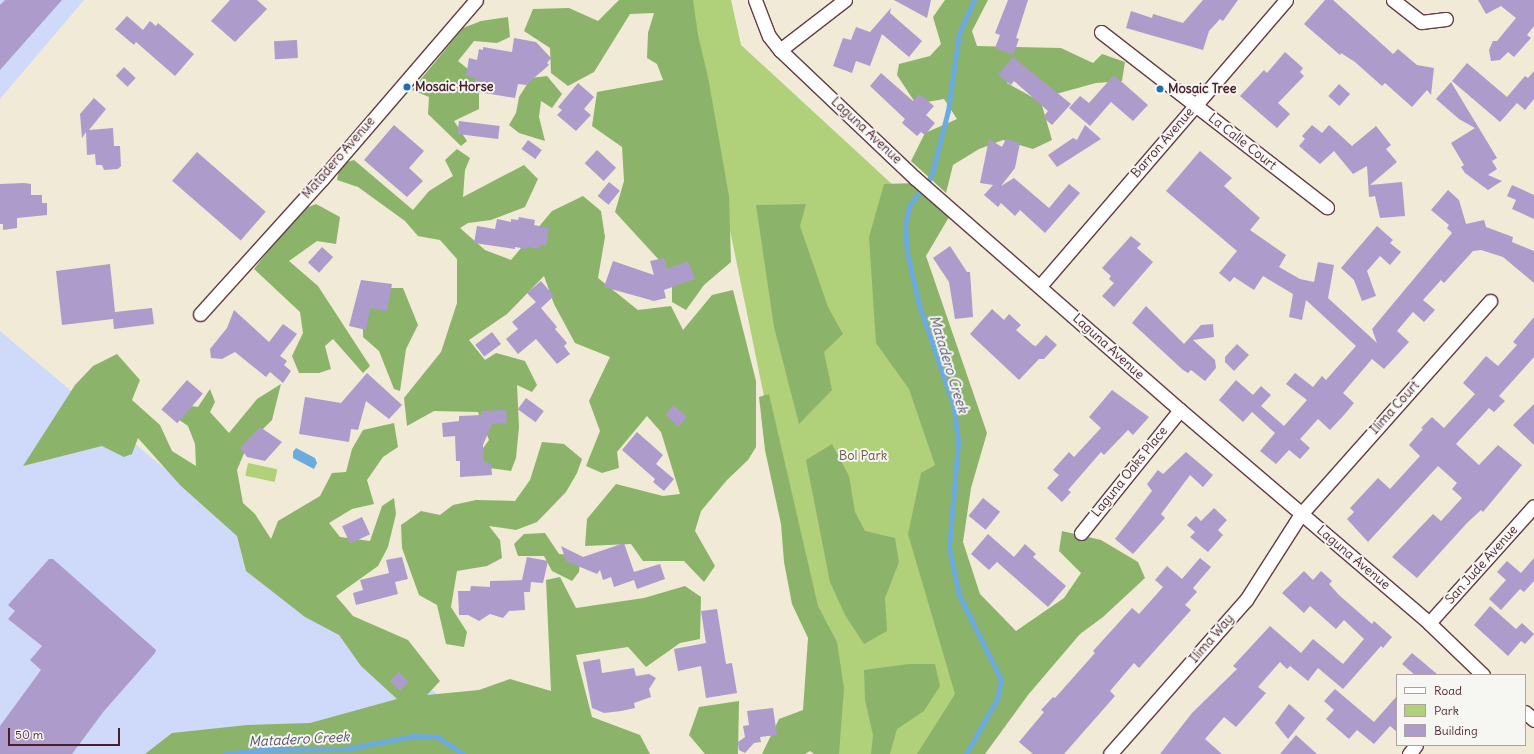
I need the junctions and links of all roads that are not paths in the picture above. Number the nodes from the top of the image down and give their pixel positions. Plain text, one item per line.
1 (476, 0) edge
2 (755, 0) edge
3 (845, 0) edge
4 (1286, 0) edge
5 (1393, 0) edge
6 (1446, 19) dead end
7 (1101, 32) dead end
8 (780, 50) junction
9 (1195, 105) junction
10 (1327, 207) dead end
11 (1040, 286) junction
12 (1490, 301) dead end
13 (200, 314) dead end
14 (1180, 410) junction
15 (1534, 506) edge
16 (1301, 514) junction
17 (1081, 534) dead end
18 (1429, 623) junction
19 (1480, 674) edge
20 (1526, 713) edge
21 (1534, 720) edge
22 (1415, 746) edge
23 (1110, 754) edge
24 (1409, 754) edge

1 - 13 street, Matadero Avenue
2 - 8 street, Laguna Avenue
3 - 8 street
4 - 9 street, Barron Avenue
5 - 6 street
7 - 9 street, La Calle Court
8 - 11 street, Laguna Avenue
9 - 10 street, La Calle Court
9 - 11 street, Barron Avenue
11 - 14 street, Laguna Avenue
12 - 16 street, Ilima Court
14 - 16 street, Laguna Avenue
14 - 17 street, Laguna Oaks Place
15 - 18 street, San Jude Avenue
16 - 18 street, Laguna Avenue
16 - 23 street, Ilima Way
18 - 19 street, Laguna Avenue
20 - 21 street
22 - 24 street

